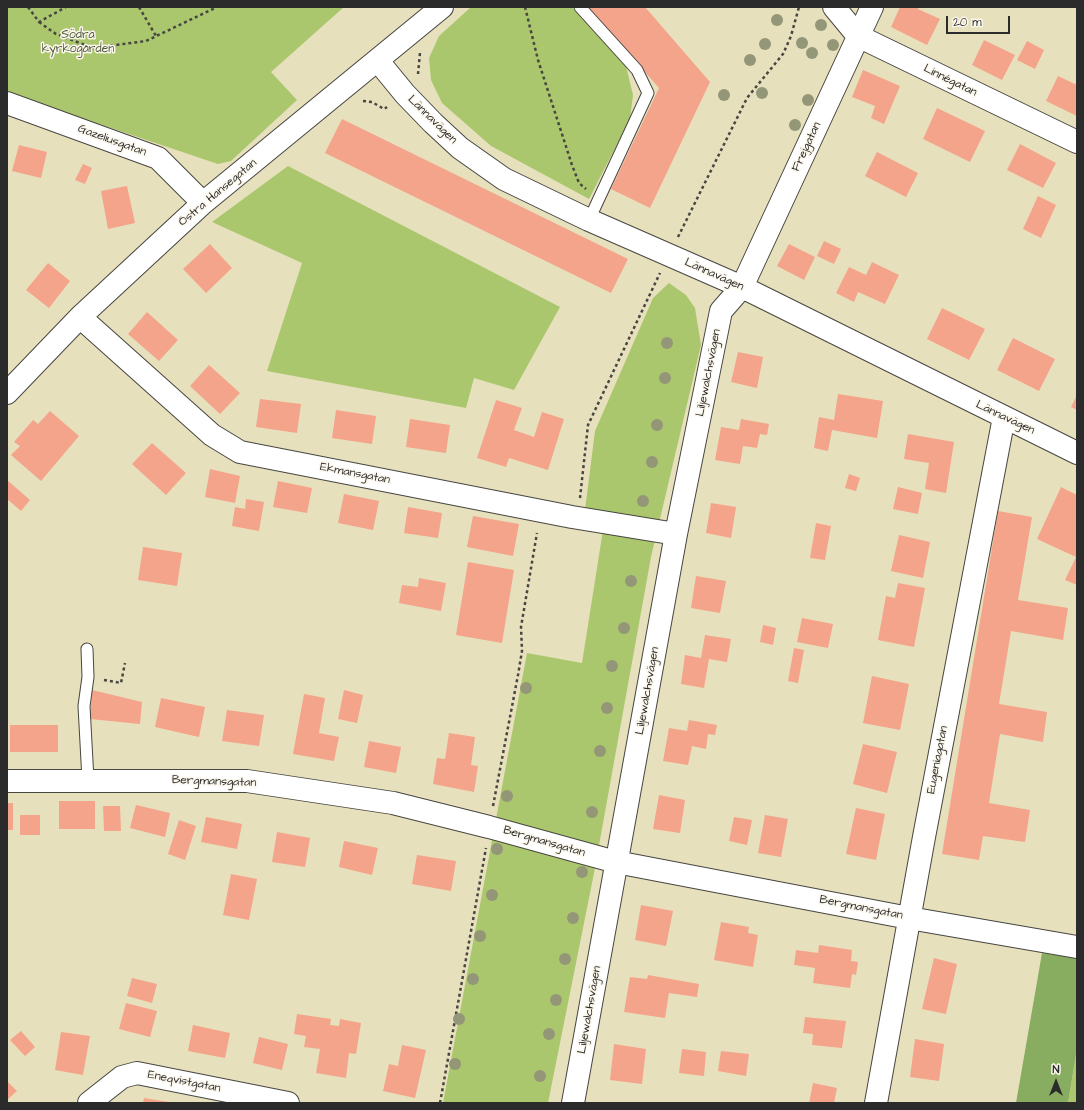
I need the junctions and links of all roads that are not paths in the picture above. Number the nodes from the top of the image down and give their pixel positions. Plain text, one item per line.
1 (442, 7) edge
2 (580, 7) edge
3 (834, 7) edge
4 (872, 7) edge
5 (858, 36) junction
6 (378, 61) junction
7 (7, 103) edge
8 (1077, 142) edge
9 (203, 203) junction
10 (589, 220) junction
11 (742, 287) junction
12 (80, 317) junction
13 (7, 393) edge
14 (1004, 417) junction
15 (1077, 453) edge
16 (676, 534) junction
17 (87, 649) dead end
18 (88, 780) junction
19 (7, 782) edge
20 (616, 862) junction
21 (909, 918) junction
22 (1077, 946) edge
23 (89, 1103) edge
24 (288, 1103) edge
25 (573, 1103) edge
26 (876, 1103) edge

1 - 6 street, Östra Hansegatan
2 - 10 lane
3 - 5 street, Linnégatan
4 - 5 street, Frejgatan
5 - 8 street, Linnégatan
5 - 11 street, Frejgatan
6 - 9 street, Östra Hansegatan
6 - 10 street, Lännavägen
7 - 9 street, Gazeliusgatan
9 - 12 street, Östra Hansegatan
10 - 11 street, Lännavägen
11 - 14 street, Lännavägen
11 - 16 street, Liljewalchsvägen
12 - 13 street, Östra Hansegatan
12 - 16 street, Ekmansgatan
14 - 15 street, Lännavägen
14 - 21 street, Eugeniagatan
16 - 20 street, Liljewalchsvägen
17 - 18 lane
18 - 19 street, Bergmansgatan
18 - 20 street, Bergmansgatan
20 - 21 street, Bergmansgatan
20 - 25 street, Liljewalchsvägen
21 - 22 street, Bergmansgatan
21 - 26 street, Eugeniagatan
23 - 24 street, Eneqvistgatan

